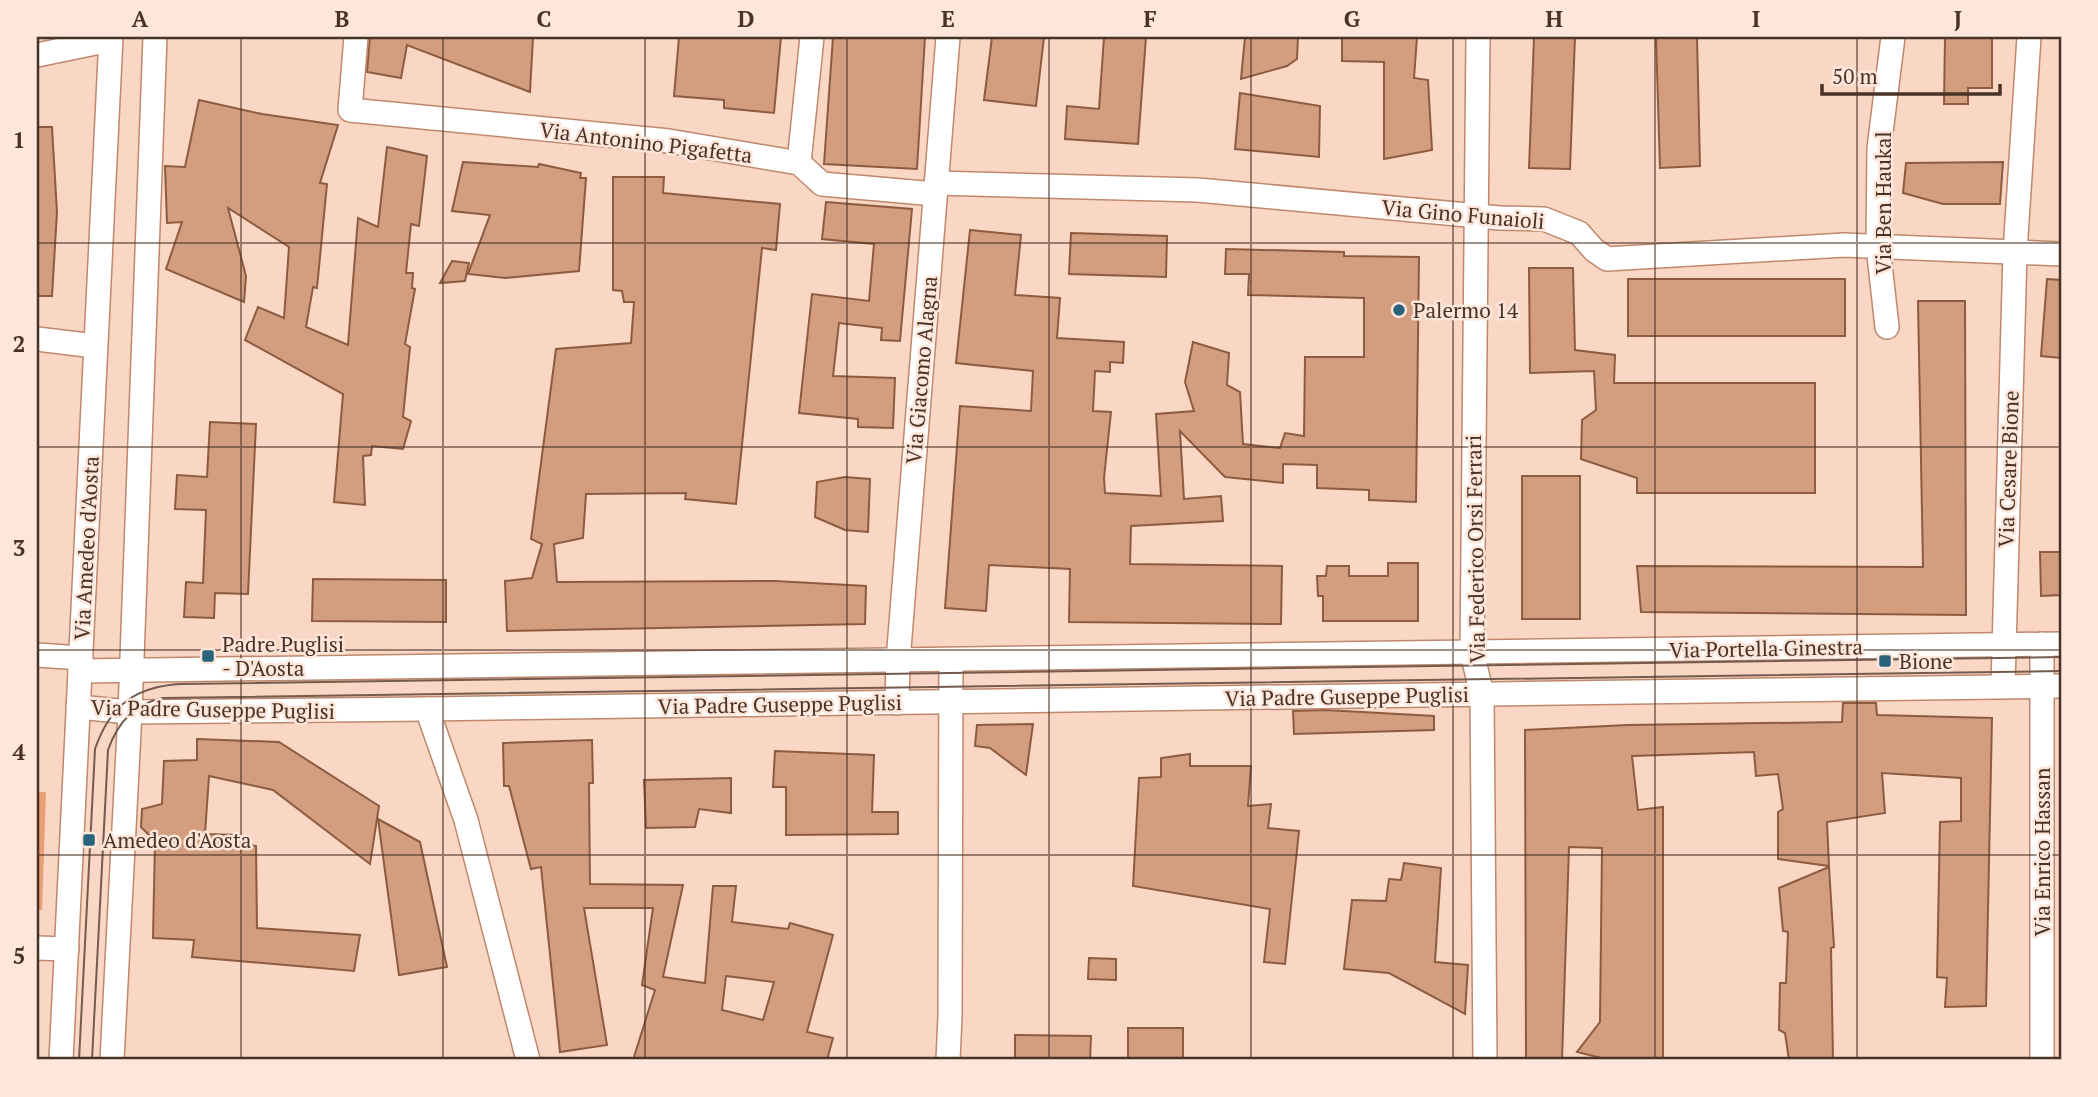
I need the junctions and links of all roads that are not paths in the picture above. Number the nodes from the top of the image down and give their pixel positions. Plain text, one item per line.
1 (155, 37) edge
2 (356, 37) edge
3 (811, 37) edge
4 (948, 37) edge
5 (1478, 37) edge
6 (1893, 37) edge
7 (2029, 37) edge
8 (111, 38) edge
9 (37, 55) edge
10 (799, 163) junction
11 (935, 188) junction
12 (1476, 215) junction
13 (1878, 246) junction
14 (2015, 251) junction
15 (2061, 254) edge
16 (1887, 327) dead end
17 (37, 339) edge
18 (96, 346) junction
19 (2003, 644) junction
20 (2052, 644) edge
21 (1472, 653) junction
22 (37, 655) edge
23 (951, 660) junction
24 (898, 661) junction
25 (80, 664) junction
26 (131, 671) junction
27 (2052, 686) edge
28 (2003, 687) junction
29 (1482, 694) junction
30 (951, 702) junction
31 (897, 703) junction
32 (78, 707) junction
33 (427, 709) junction
34 (130, 712) junction
35 (37, 948) edge
36 (66, 950) junction
37 (61, 1060) edge
38 (112, 1060) edge
39 (528, 1060) edge
40 (948, 1060) edge
41 (1485, 1060) edge
42 (2042, 1060) edge

1 - 26 street
2 - 10 street, Via Antonino Pigafetta
3 - 10 street
4 - 11 street, Via Giacomo Alagna
5 - 12 street, Via Federico Orsi Ferrari
6 - 13 street, Via Ben Haukal
7 - 14 street, Via Cesare Bione
8 - 9 street
8 - 18 street, Via Amedeo d'Aosta
10 - 11 street, Via Antonino Pigafetta
11 - 12 street, Via Gino Funaioli
11 - 24 street, Via Giacomo Alagna
12 - 13 street, Via Gino Funaioli
12 - 21 street, Via Federico Orsi Ferrari
13 - 14 street, Via Gino Funaioli
13 - 16 street, Via Ben Haukal
14 - 15 street, Via Gino Funaioli
14 - 19 street, Via Cesare Bione
17 - 18 street
18 - 25 street, Via Amedeo d'Aosta
19 - 20 street, Via Portella Ginestra
19 - 21 street, Via Portella Ginestra
19 - 28 street, Via Cesare Bione
20 - 27 street, Via Enrico Hassan
21 - 23 street, Via Padre Guseppe Puglisi
21 - 29 street, Via Federico Orsi Ferrari
22 - 25 street, Via Padre Guseppe Puglisi
23 - 24 street, Via Padre Guseppe Puglisi
23 - 30 street
24 - 26 street, Via Padre Guseppe Puglisi
24 - 31 street, Via Giacomo Alagna
25 - 26 street, Via Padre Guseppe Puglisi
25 - 32 street, Via Amedeo d'Aosta
26 - 34 street
27 - 28 street, Via Portella Ginestra
27 - 42 street, Via Enrico Hassan
28 - 29 street, Via Portella Ginestra
29 - 30 street, Via Padre Guseppe Puglisi
29 - 41 street, Via Federico Orsi Ferrari
30 - 31 street, Via Padre Guseppe Puglisi
30 - 40 street
31 - 33 street, Via Padre Guseppe Puglisi
32 - 34 street, Via Padre Guseppe Puglisi
32 - 36 street, Via Amedeo d'Aosta
33 - 34 street, Via Padre Guseppe Puglisi
33 - 39 street
34 - 38 street
35 - 36 street
36 - 37 street, Via Amedeo d'Aosta

